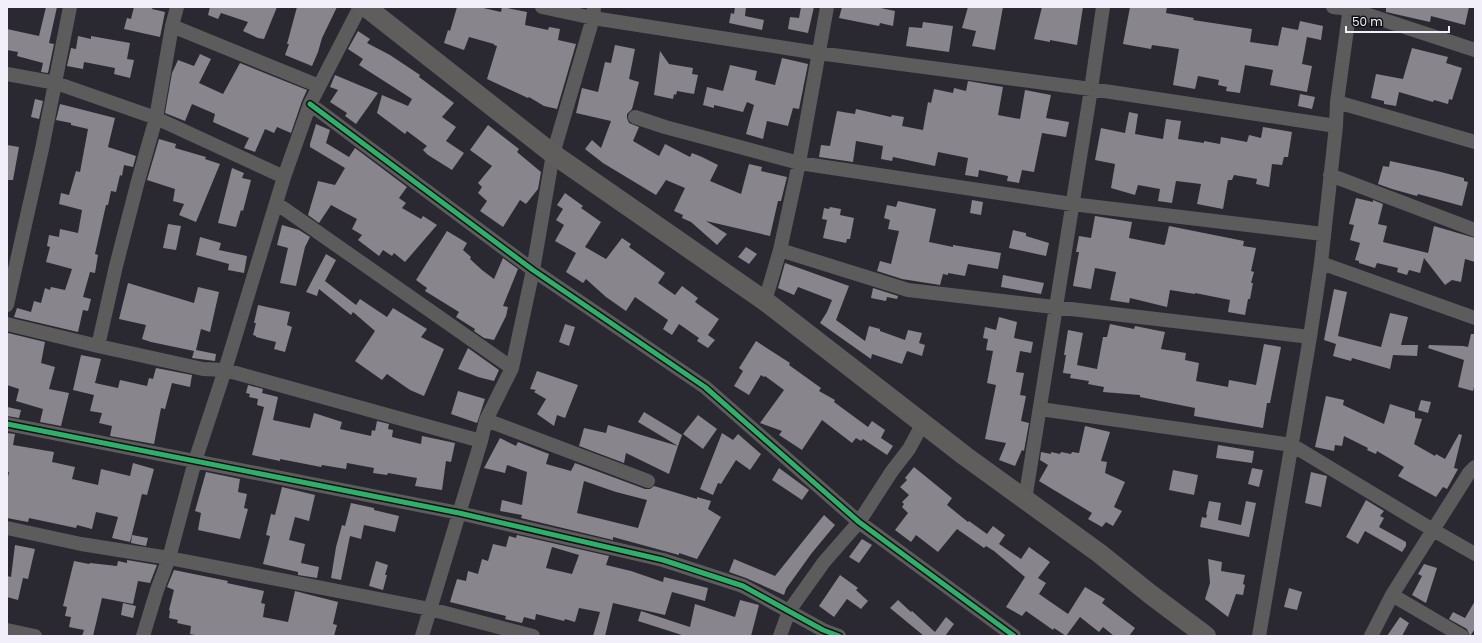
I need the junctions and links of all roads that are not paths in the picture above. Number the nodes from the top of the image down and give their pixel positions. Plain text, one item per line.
1 (70, 7) edge
2 (177, 7) edge
3 (360, 7) edge
4 (366, 7) edge
5 (542, 7) edge
6 (827, 7) edge
7 (1103, 7) edge
8 (1332, 7) edge
9 (1350, 8) edge
10 (594, 12) edge
11 (172, 26) junction
12 (1475, 50) edge
13 (818, 53) junction
14 (7, 74) edge
15 (56, 83) junction
16 (319, 86) junction
17 (1091, 89) junction
18 (1337, 102) junction
19 (310, 104) junction
20 (635, 117) dead end
21 (156, 118) junction
22 (1336, 126) junction
23 (1475, 142) edge
24 (553, 154) junction
25 (799, 163) junction
26 (1330, 175) junction
27 (284, 177) junction
28 (276, 203) junction
29 (1072, 204) junction
30 (1475, 230) edge
31 (1323, 234) junction
32 (780, 250) junction
33 (1320, 263) junction
34 (534, 270) junction
35 (765, 301) junction
36 (7, 305) edge
37 (1056, 308) junction
38 (1475, 318) edge
39 (7, 324) edge
40 (1310, 338) junction
41 (98, 346) junction
42 (512, 368) junction
43 (225, 370) junction
44 (1040, 409) junction
45 (486, 420) junction
46 (923, 423) junction
47 (7, 424) edge
48 (481, 442) junction
49 (1292, 445) junction
50 (195, 461) junction
51 (1475, 466) edge
52 (648, 481) dead end
53 (1025, 500) junction
54 (459, 513) junction
55 (859, 522) junction
56 (7, 528) edge
57 (1433, 530) junction
58 (1475, 554) edge
59 (170, 558) junction
60 (1392, 595) junction
61 (430, 609) junction
62 (789, 610) junction
63 (7, 630) edge
64 (35, 636) edge
65 (143, 636) edge
66 (422, 636) edge
67 (533, 636) edge
68 (780, 636) edge
69 (839, 636) edge
70 (1014, 636) edge
71 (1206, 636) edge
72 (1259, 636) edge
73 (1371, 636) edge
74 (1462, 636) edge

1 - 15 street
2 - 11 street
3 - 16 street
4 - 24 main road
5 - 10 street
6 - 13 street
7 - 17 street
8 - 9 street
9 - 12 street
9 - 18 street
10 - 13 street
10 - 24 street
11 - 16 street
11 - 21 street
13 - 17 street
13 - 25 street
14 - 15 street
15 - 21 street
15 - 36 street
16 - 19 street
17 - 22 street
17 - 29 street
18 - 22 street
18 - 23 street
19 - 27 street
19 - 34 street
20 - 25 street
21 - 27 street
21 - 41 street
22 - 26 street
24 - 34 street
24 - 35 main road
25 - 29 street
25 - 32 street
26 - 30 street
26 - 31 street
27 - 28 street
28 - 42 street
28 - 43 street
29 - 31 street
29 - 37 street
31 - 33 street
32 - 35 street
32 - 37 street
33 - 38 street
33 - 40 street
34 - 42 street
34 - 55 street
35 - 46 main road
37 - 40 street
37 - 44 street
39 - 41 street
40 - 49 street
41 - 43 street
42 - 45 street
43 - 48 street
43 - 50 street
44 - 49 street
44 - 53 street
45 - 48 street
45 - 52 street
46 - 53 main road
46 - 55 street
47 - 50 street
48 - 54 street
49 - 57 street
49 - 72 street
50 - 54 street
50 - 59 street
51 - 57 street
53 - 71 main road
54 - 61 street
54 - 62 street
55 - 62 street
55 - 70 street
56 - 59 street
57 - 58 street
57 - 60 street
59 - 61 street
59 - 65 street
60 - 73 street
60 - 74 street
61 - 66 street
61 - 67 street
62 - 68 street
62 - 69 street
63 - 64 street

